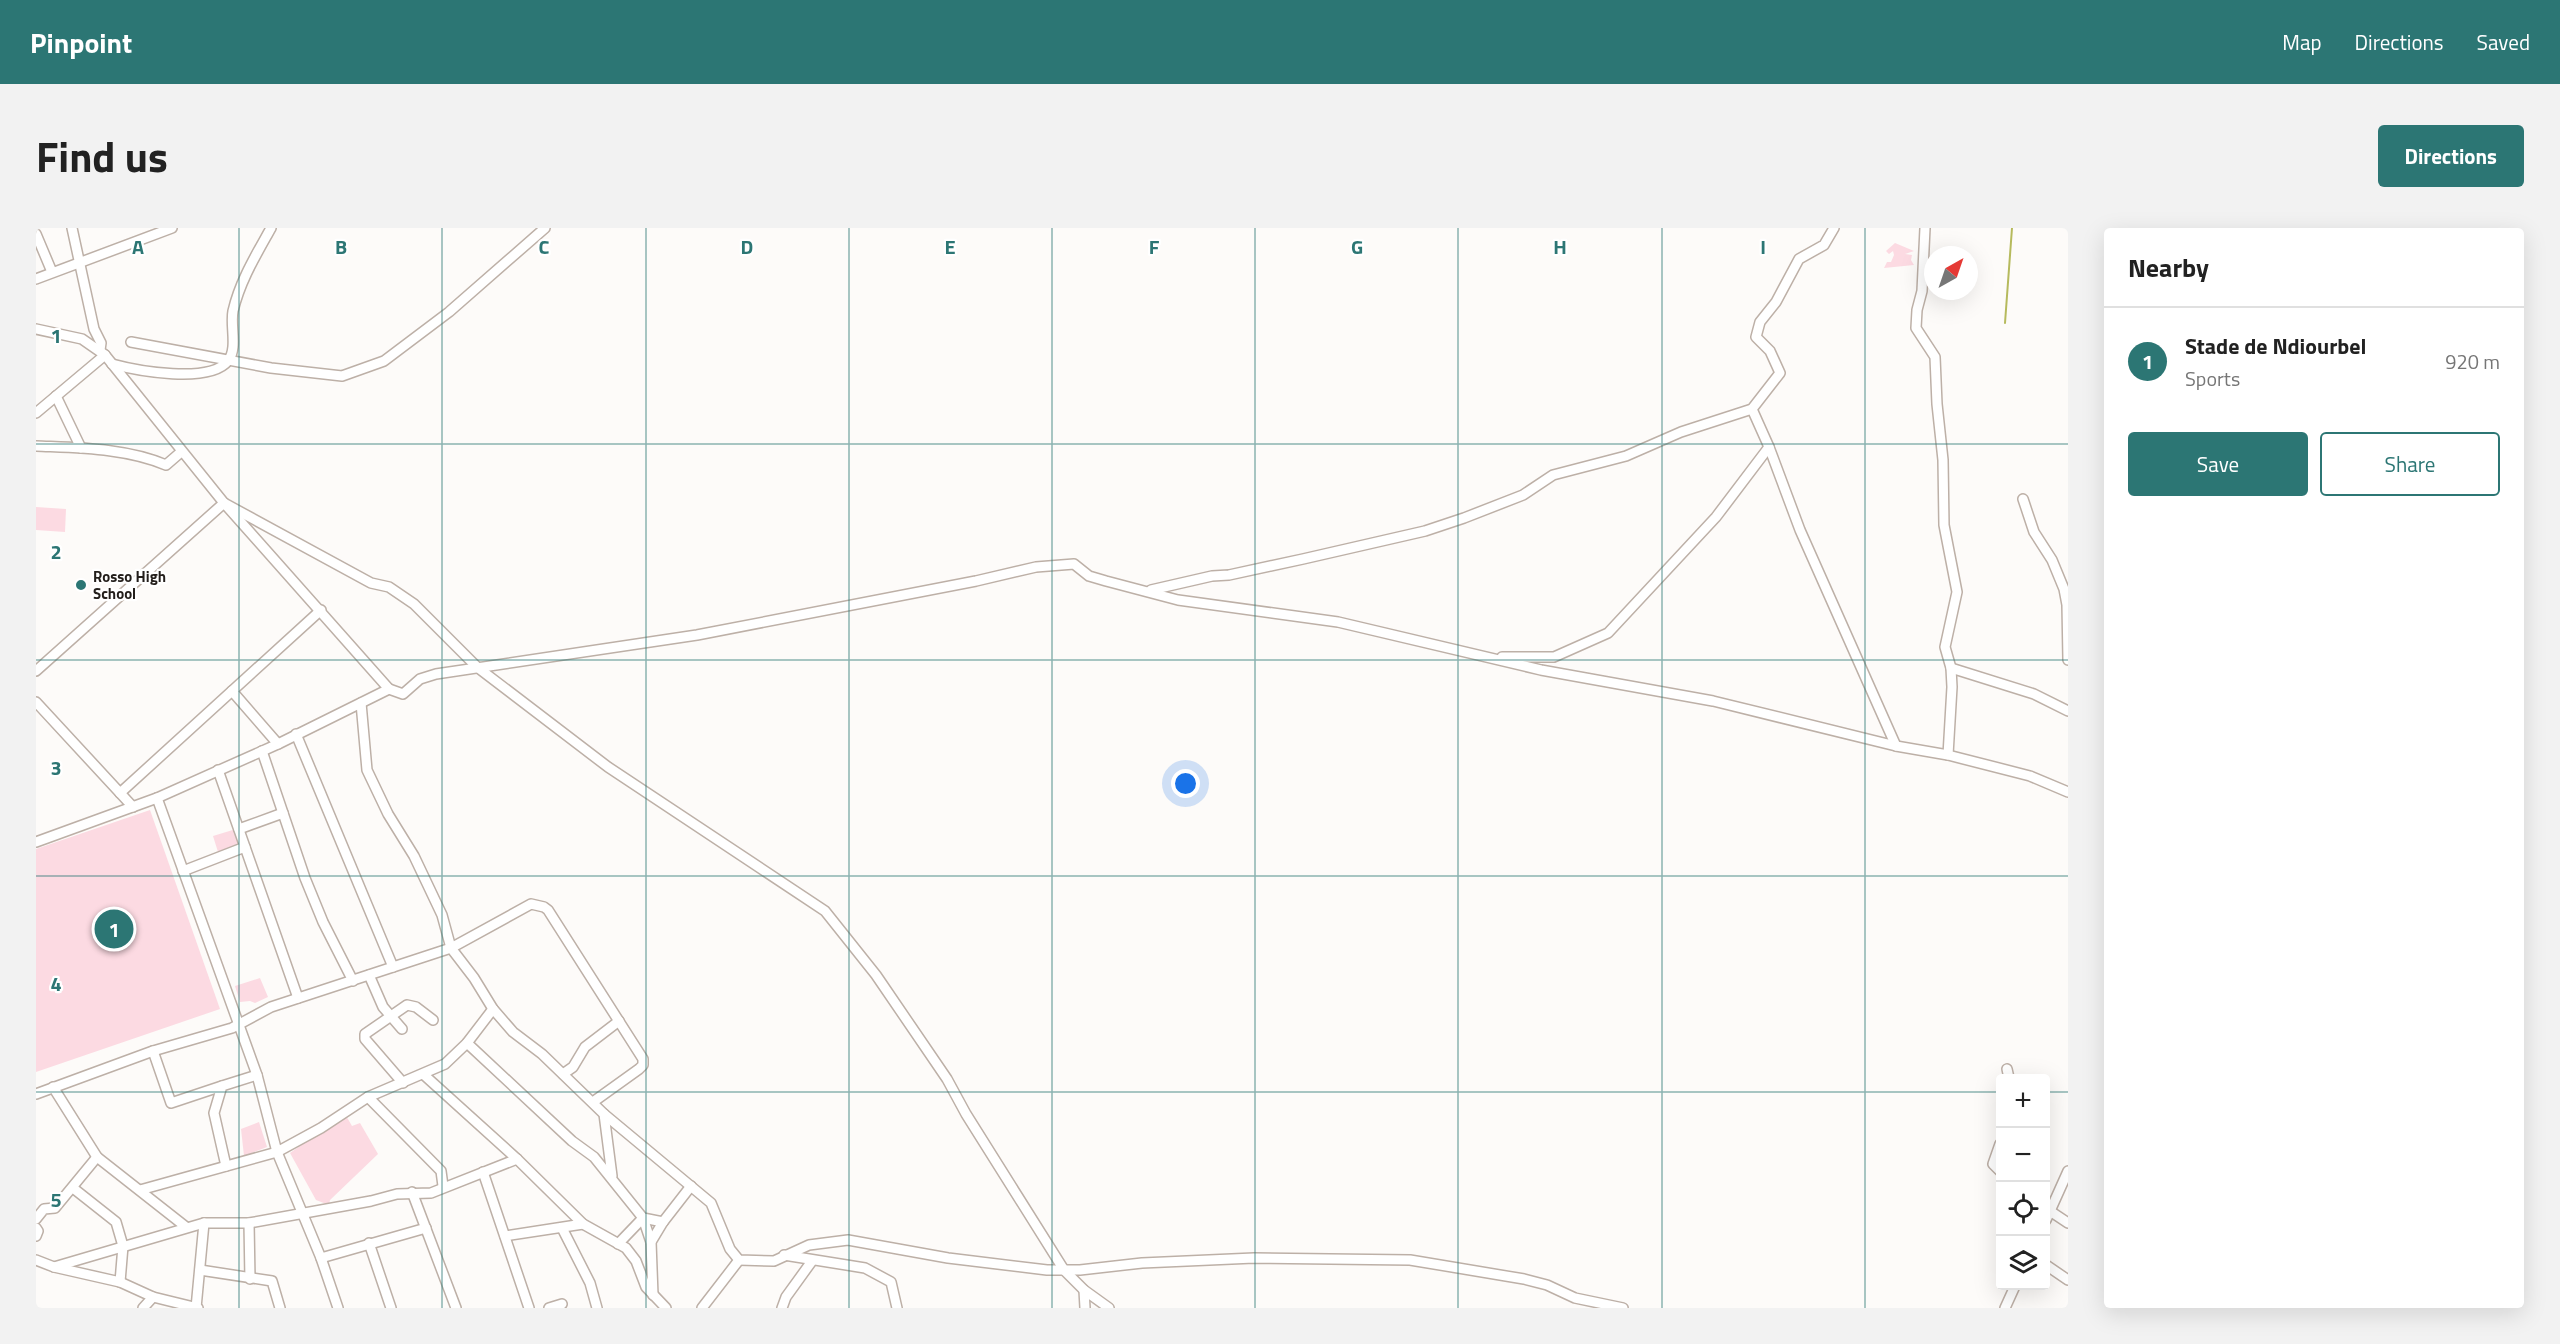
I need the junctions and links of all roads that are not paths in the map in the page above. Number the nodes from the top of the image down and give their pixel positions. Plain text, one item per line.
1 (72, 228) edge
2 (172, 228) edge
3 (271, 228) edge
4 (545, 228) edge
5 (1833, 228) edge
6 (1925, 228) edge
7 (36, 234) edge
8 (80, 262) junction
9 (52, 272) junction
10 (36, 279) edge
11 (36, 329) edge
12 (131, 342) dead end
13 (103, 352) junction
14 (229, 360) junction
15 (112, 364) junction
16 (56, 396) junction
17 (1752, 409) junction
18 (36, 414) edge
19 (36, 446) edge
20 (1769, 447) junction
21 (81, 448) junction
22 (181, 452) junction
23 (2023, 499) dead end
24 (224, 503) junction
25 (1149, 591) junction
26 (321, 610) junction
27 (1485, 657) junction
28 (2068, 660) edge
29 (477, 667) junction
30 (1951, 668) junction
31 (36, 671) edge
32 (389, 689) junction
33 (232, 691) junction
34 (36, 702) edge
35 (361, 703) junction
36 (2068, 711) edge
37 (296, 734) junction
38 (278, 744) junction
39 (1896, 746) junction
40 (262, 751) junction
41 (1948, 755) junction
42 (218, 770) junction
43 (2068, 792) edge
44 (120, 793) junction
45 (157, 798) junction
46 (133, 807) junction
47 (283, 813) junction
48 (239, 829) junction
49 (36, 842) edge
50 (245, 847) junction
51 (183, 871) junction
52 (451, 948) junction
53 (393, 968) junction
54 (369, 975) junction
55 (353, 981) junction
56 (298, 999) junction
57 (493, 1009) junction
58 (389, 1017) junction
59 (433, 1020) dead end
60 (619, 1022) junction
61 (240, 1025) junction
62 (402, 1029) dead end
63 (467, 1043) junction
64 (153, 1051) junction
65 (423, 1074) junction
66 (564, 1074) junction
67 (257, 1075) junction
68 (403, 1083) junction
69 (222, 1086) junction
70 (53, 1087) junction
71 (36, 1094) edge
72 (368, 1097) junction
73 (593, 1102) junction
74 (604, 1114) junction
75 (277, 1152) junction
76 (97, 1157) junction
77 (517, 1159) junction
78 (226, 1166) junction
79 (2068, 1171) edge
80 (483, 1172) junction
81 (612, 1176) junction
82 (443, 1186) junction
83 (691, 1186) junction
84 (73, 1188) junction
85 (140, 1190) junction
86 (412, 1192) junction
87 (2050, 1194) edge
88 (2056, 1197) junction
89 (2050, 1211) edge
90 (301, 1212) junction
91 (2050, 1217) edge
92 (643, 1218) junction
93 (36, 1219) edge
94 (663, 1222) junction
95 (2068, 1222) edge
96 (204, 1223) junction
97 (249, 1223) junction
98 (583, 1224) junction
99 (186, 1227) junction
100 (36, 1228) edge
101 (426, 1228) junction
102 (562, 1228) junction
103 (36, 1236) edge
104 (505, 1236) junction
105 (651, 1242) junction
106 (369, 1243) junction
107 (618, 1244) junction
108 (123, 1246) junction
109 (784, 1255) junction
110 (321, 1258) junction
111 (36, 1260) edge
112 (739, 1260) junction
113 (813, 1261) junction
114 (54, 1267) junction
115 (2050, 1268) edge
116 (200, 1270) junction
117 (1064, 1270) junction
118 (250, 1279) junction
119 (2068, 1280) edge
120 (120, 1282) junction
121 (1084, 1290) junction
122 (2013, 1290) edge
123 (653, 1295) junction
124 (153, 1297) junction
125 (562, 1304) dead end
126 (143, 1308) edge
127 (196, 1308) edge
128 (280, 1308) edge
129 (338, 1308) edge
130 (391, 1308) edge
131 (456, 1308) edge
132 (529, 1308) edge
133 (549, 1308) edge
134 (597, 1308) edge
135 (666, 1308) edge
136 (702, 1308) edge
137 (782, 1308) edge
138 (897, 1308) edge
139 (1084, 1308) edge
140 (1109, 1308) edge
141 (1623, 1308) edge
142 (2005, 1308) edge

1 - 8 street
2 - 8 street
3 - 14 street
4 - 14 street
5 - 17 street
6 - 30 street
7 - 9 street
8 - 9 street
8 - 13 street
9 - 10 street
11 - 13 street
12 - 14 street
13 - 15 street
13 - 16 street
14 - 15 street
15 - 22 street
16 - 18 street
16 - 21 street
17 - 20 street
17 - 25 street
19 - 21 street
20 - 27 street
20 - 39 street
21 - 22 street
22 - 24 street
23 - 28 street
24 - 26 street
24 - 29 street
24 - 31 street
25 - 27 street
25 - 29 street
26 - 32 street
26 - 33 street
27 - 39 street
29 - 32 street
29 - 117 street
30 - 36 street
30 - 41 street
32 - 35 street
33 - 38 street
33 - 44 street
34 - 44 street
35 - 37 street
35 - 52 street
37 - 38 street
37 - 53 street
38 - 40 street
39 - 41 street
40 - 42 street
40 - 47 street
41 - 43 street
42 - 45 street
42 - 48 street
44 - 46 street
45 - 46 street
45 - 51 street
46 - 49 street
47 - 48 street
47 - 55 street
48 - 50 street
50 - 51 street
50 - 56 street
51 - 61 street
52 - 53 street
52 - 57 street
52 - 60 street
53 - 54 street
54 - 55 street
54 - 58 street
55 - 56 street
56 - 61 street
57 - 63 street
57 - 66 street
58 - 59 street
58 - 62 street
58 - 68 street
60 - 66 street
60 - 73 street
61 - 64 street
61 - 67 street
63 - 65 street
63 - 81 street
64 - 69 street
64 - 70 street
65 - 68 street
65 - 77 street
66 - 73 street
67 - 69 street
67 - 75 street
68 - 72 street
69 - 78 street
70 - 71 street
70 - 76 street
72 - 75 street
72 - 82 street
73 - 74 street
74 - 81 street
74 - 83 street
75 - 78 street
75 - 90 street
76 - 84 street
76 - 85 street
77 - 80 street
77 - 98 street
78 - 85 street
79 - 88 street
80 - 82 street
80 - 104 street
81 - 92 street
82 - 86 street
83 - 94 street
83 - 112 street
84 - 93 street
84 - 108 street
85 - 99 street
86 - 90 street
86 - 101 street
87 - 88 street
88 - 89 street
90 - 97 street
90 - 110 street
91 - 95 street
92 - 94 street
92 - 105 street
92 - 107 street
94 - 105 street
96 - 97 street
96 - 99 street
96 - 116 street
97 - 118 street
98 - 102 street
98 - 107 street
99 - 108 street
100 - 103 street
101 - 106 street
101 - 131 street
102 - 104 street
102 - 134 street
104 - 132 street
105 - 123 street
106 - 110 street
106 - 130 street
107 - 123 street
108 - 114 street
108 - 120 street
109 - 112 street
109 - 113 street
109 - 117 street
110 - 129 street
111 - 114 street
112 - 136 street
113 - 137 street
113 - 138 street
114 - 120 street
115 - 119 street
116 - 118 street
116 - 127 street
117 - 121 street
117 - 141 street
118 - 128 street
120 - 124 street
121 - 139 street
121 - 140 street
122 - 142 street
123 - 135 street
124 - 126 street
124 - 127 street
125 - 133 street

